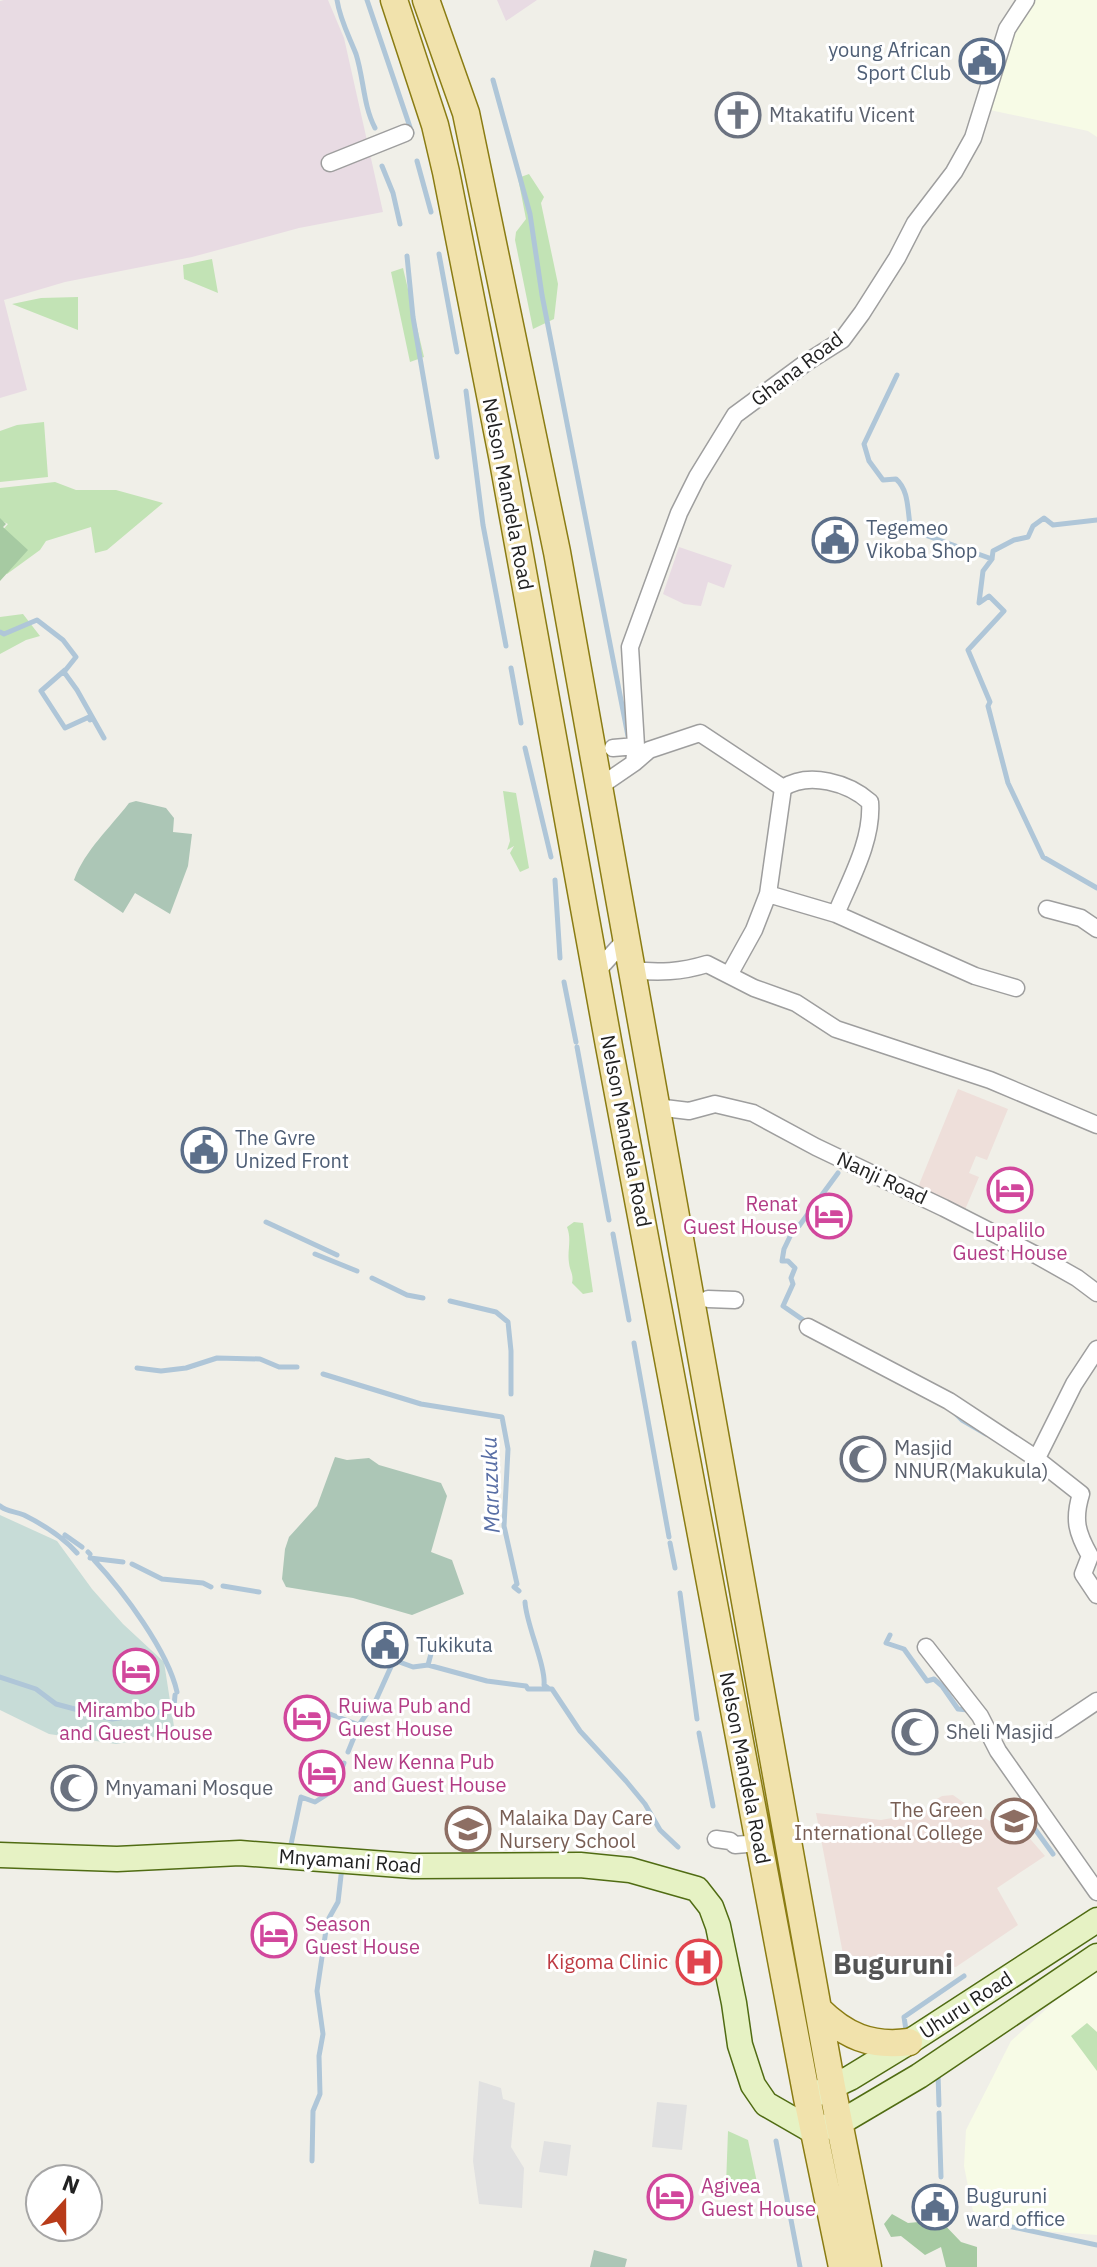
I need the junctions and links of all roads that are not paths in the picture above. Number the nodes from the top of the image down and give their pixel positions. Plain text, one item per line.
1 (394, 0) edge
2 (426, 0) edge
3 (1026, 0) edge
4 (405, 133) dead end
5 (330, 163) dead end
6 (613, 748) dead end
7 (635, 755) junction
8 (599, 787) junction
9 (783, 788) junction
10 (768, 894) junction
11 (1047, 909) dead end
12 (836, 914) junction
13 (1097, 929) edge
14 (626, 939) junction
15 (632, 970) junction
16 (597, 971) junction
17 (729, 975) junction
18 (1016, 988) dead end
19 (656, 1107) junction
20 (1097, 1125) edge
21 (1097, 1293) edge
22 (708, 1299) dead end
23 (735, 1300) dead end
24 (808, 1327) dead end
25 (1097, 1349) edge
26 (1034, 1457) junction
27 (1097, 1595) edge
28 (926, 1647) dead end
29 (1097, 1701) edge
30 (1055, 1729) dead end
31 (716, 1839) dead end
32 (759, 1843) junction
33 (0, 1855) edge
34 (1097, 1892) edge
35 (1097, 1920) edge
36 (1097, 1956) edge
37 (818, 2009) junction
38 (909, 2042) junction
39 (832, 2087) junction
40 (807, 2098) junction
41 (783, 2114) junction
42 (841, 2122) junction
43 (813, 2131) junction
44 (842, 2267) edge
45 (868, 2267) edge

1 - 16 main road, Nelson Mandela Road
2 - 8 main road, Nelson Mandela Road
3 - 7 street, Ghana Road
4 - 5 street
6 - 7 street
7 - 8 street
7 - 9 street
8 - 14 main road, Nelson Mandela Road
9 - 10 street
9 - 12 street
10 - 12 street
10 - 17 street
11 - 13 street
12 - 18 street
14 - 15 main road, Nelson Mandela Road
14 - 16 street
15 - 17 street
15 - 19 main road, Nelson Mandela Road
16 - 32 main road, Nelson Mandela Road
17 - 20 street
19 - 21 street, Nanji Road
19 - 37 main road, Nelson Mandela Road
22 - 23 street
24 - 26 street
25 - 26 street
26 - 27 street
28 - 34 street
29 - 30 street
31 - 32 street
32 - 40 main road, Nelson Mandela Road
33 - 41 street, Mnyamani Road
35 - 38 street, Uhuru Road
36 - 42 street, Uhuru Road
37 - 38 main road
37 - 39 main road, Nelson Mandela Road
38 - 39 street, Uhuru Road
39 - 40 street, Uhuru Road
39 - 42 main road, Nelson Mandela Road
40 - 41 street, Uhuru Road
40 - 43 main road, Nelson Mandela Road
41 - 43 street
42 - 43 street, Uhuru Road
42 - 45 main road
43 - 44 main road, Nelson Mandela Road

